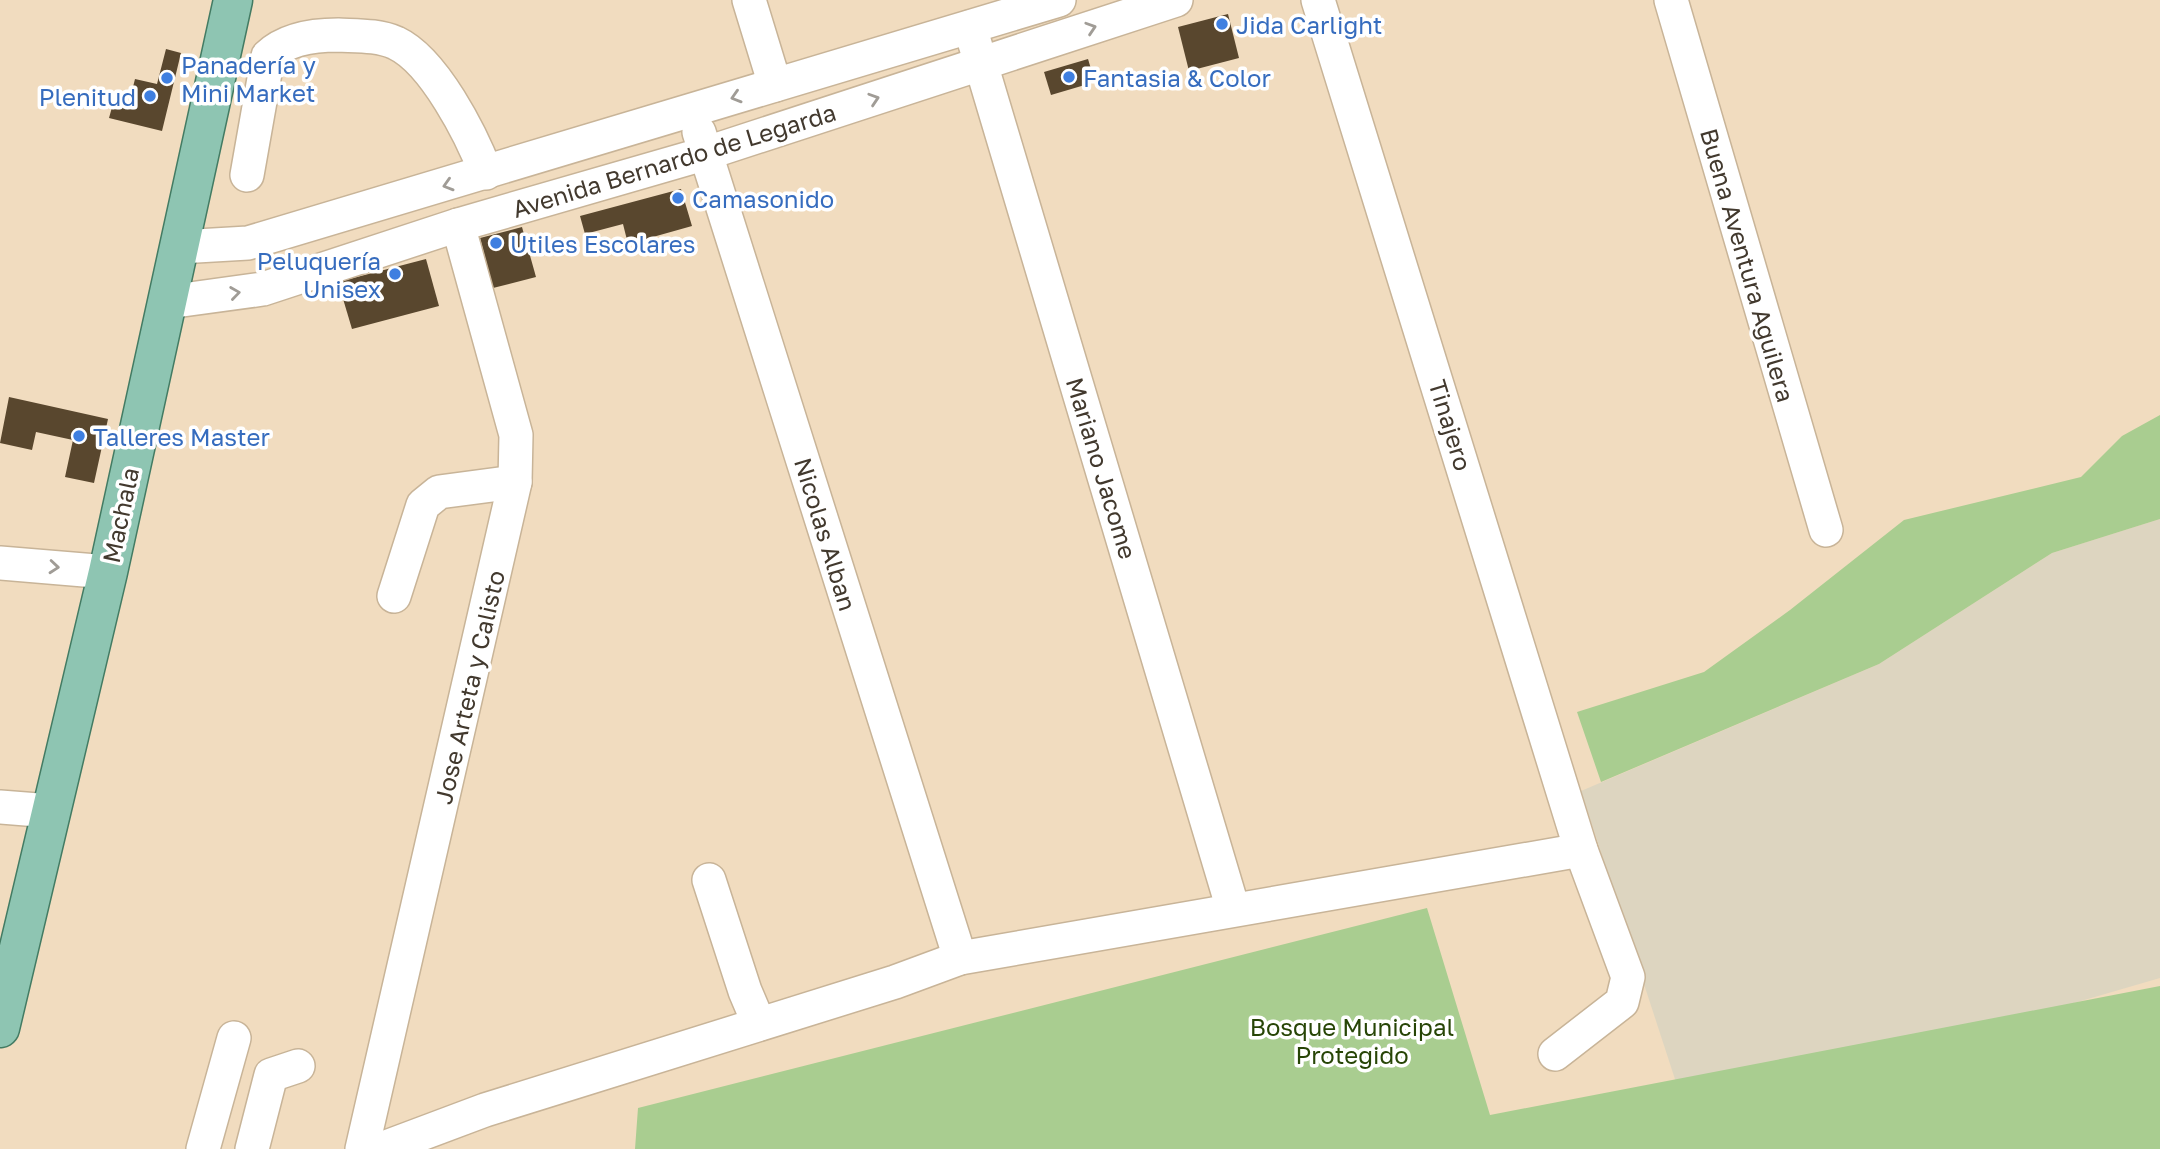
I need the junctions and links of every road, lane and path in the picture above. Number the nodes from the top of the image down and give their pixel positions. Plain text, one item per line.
1 (233, 0) edge
2 (749, 0) edge
3 (1059, 0) edge
4 (1176, 0) edge
5 (1318, 0) edge
6 (1671, 0) edge
7 (970, 27) junction
8 (982, 64) junction
9 (775, 85) junction
10 (691, 110) junction
11 (707, 153) junction
12 (486, 173) junction
13 (247, 175) dead end
14 (458, 225) junction
15 (179, 247) junction
16 (167, 302) junction
17 (515, 482) junction
18 (1826, 530) dead end
19 (0, 562) edge
20 (108, 572) junction
21 (394, 596) dead end
22 (0, 807) edge
23 (51, 811) junction
24 (1581, 850) junction
25 (709, 880) dead end
26 (1233, 909) junction
27 (960, 958) junction
28 (759, 1024) junction
29 (0, 1028) edge
30 (234, 1038) dead end
31 (1555, 1054) dead end
32 (298, 1066) dead end
33 (204, 1149) edge
34 (252, 1149) edge
35 (362, 1149) edge
36 (381, 1149) edge

1 - 15 main road, Machala
2 - 9 street
3 - 7 street, Avenida Bernardo de Legarda
8 -> 4 street, Avenida Bernardo de Legarda
5 - 24 street, Tinajero
6 - 18 street, Buena Aventura Aguilera
7 - 8 street, Mariano Jacome
7 - 9 street, Avenida Bernardo de Legarda
11 -> 8 street, Avenida Bernardo de Legarda
8 - 26 street, Mariano Jacome
9 -> 10 street, Avenida Bernardo de Legarda
10 - 11 street, Nicolas Alban
10 - 12 street, Avenida Bernardo de Legarda
11 - 14 street, Avenida Bernardo de Legarda
11 - 27 street, Nicolas Alban
12 - 13 street
12 -> 15 street, Avenida Bernardo de Legarda
16 -> 14 street, Avenida Bernardo de Legarda
14 - 17 street, Jose Arteta y Calisto
15 - 16 main road, Machala
16 - 20 main road, Machala
17 - 21 street
17 - 35 street, Jose Arteta y Calisto
19 -> 20 street
20 - 23 main road, Machala
22 - 23 street
23 - 29 main road, Machala
24 - 26 street
24 - 31 street, Tinajero
25 - 28 street
26 - 27 street
27 - 28 street
28 - 36 street
30 - 33 street
32 - 34 street

